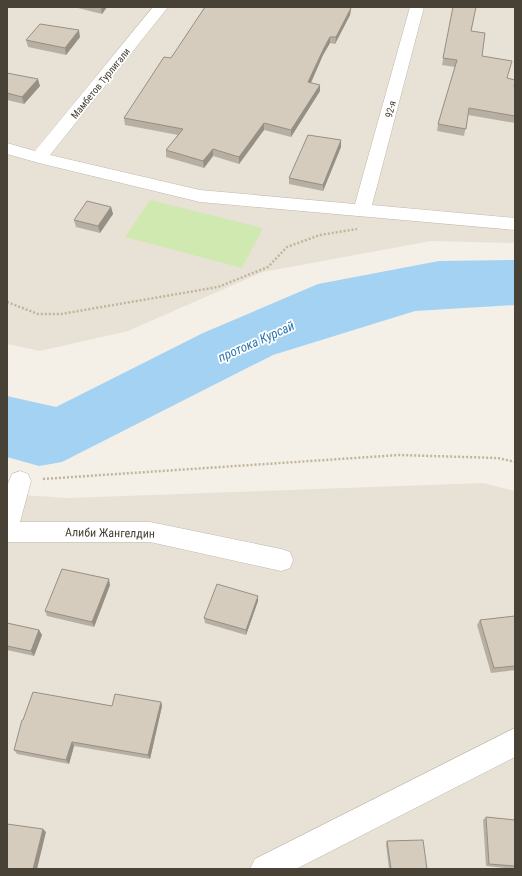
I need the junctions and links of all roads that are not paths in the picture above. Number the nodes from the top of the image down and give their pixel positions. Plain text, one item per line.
1 (160, 7) edge
2 (417, 7) edge
3 (7, 148) edge
4 (39, 158) junction
5 (362, 212) junction
6 (515, 224) edge
7 (20, 481) road end
8 (7, 526) edge
9 (7, 532) edge
10 (281, 560) dead end
11 (515, 742) edge
12 (265, 869) edge

1 - 4 street, Мамбетов Турлигали
2 - 5 street, 92-я
3 - 4 street
4 - 5 street
5 - 6 street
7 - 8 street
9 - 10 street, Алиби Жангелдин
11 - 12 street

